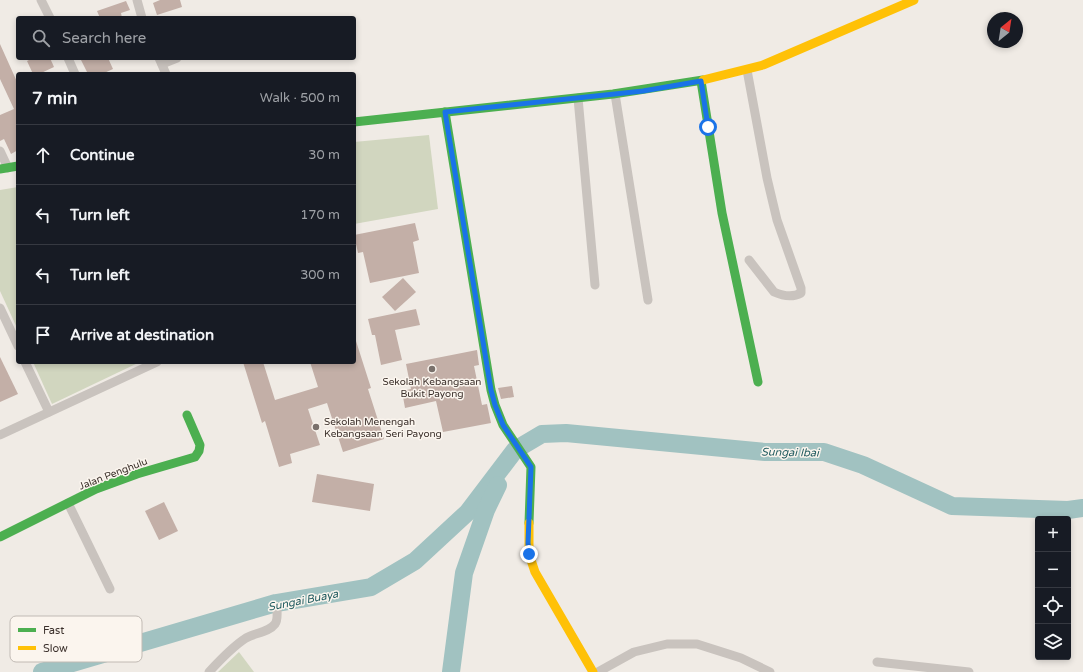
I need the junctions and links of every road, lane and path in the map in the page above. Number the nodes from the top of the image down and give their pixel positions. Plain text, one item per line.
1 (42, 0) edge
2 (137, 0) edge
3 (914, 0) edge
4 (49, 16) edge
5 (141, 16) edge
6 (69, 60) edge
7 (160, 61) edge
8 (747, 70) junction
9 (74, 72) edge
10 (165, 72) edge
11 (701, 81) junction
12 (615, 94) junction
13 (578, 98) junction
14 (445, 112) junction
15 (356, 122) edge
16 (0, 151) edge
17 (16, 166) edge
18 (4, 168) edge
19 (749, 260) dead end
20 (594, 285) dead end
21 (648, 300) dead end
22 (0, 308) edge
23 (16, 342) edge
24 (26, 364) edge
25 (153, 364) edge
26 (758, 382) dead end
27 (49, 412) junction
28 (187, 415) dead end
29 (0, 435) edge
30 (68, 503) junction
31 (0, 537) edge
32 (110, 589) dead end
33 (277, 609) dead end
34 (877, 662) dead end
35 (209, 672) edge
36 (593, 672) edge
37 (598, 672) edge
38 (770, 672) edge
39 (969, 672) edge

1 - 4 street
2 - 5 street
3 - 8 street
6 - 9 street
7 - 10 street
8 - 11 street
8 - 19 street
11 - 12 street
11 - 26 street
12 - 13 street
12 - 21 street
13 - 14 street
13 - 20 street
14 - 15 street
14 - 36 street
16 - 18 street
17 - 18 street
22 - 23 street
24 - 27 street
25 - 27 street
27 - 29 street
28 - 30 street, Jalan Penghulu
30 - 31 street, Jalan Penghulu
30 - 32 street
33 - 35 street
34 - 39 street
37 - 38 street

